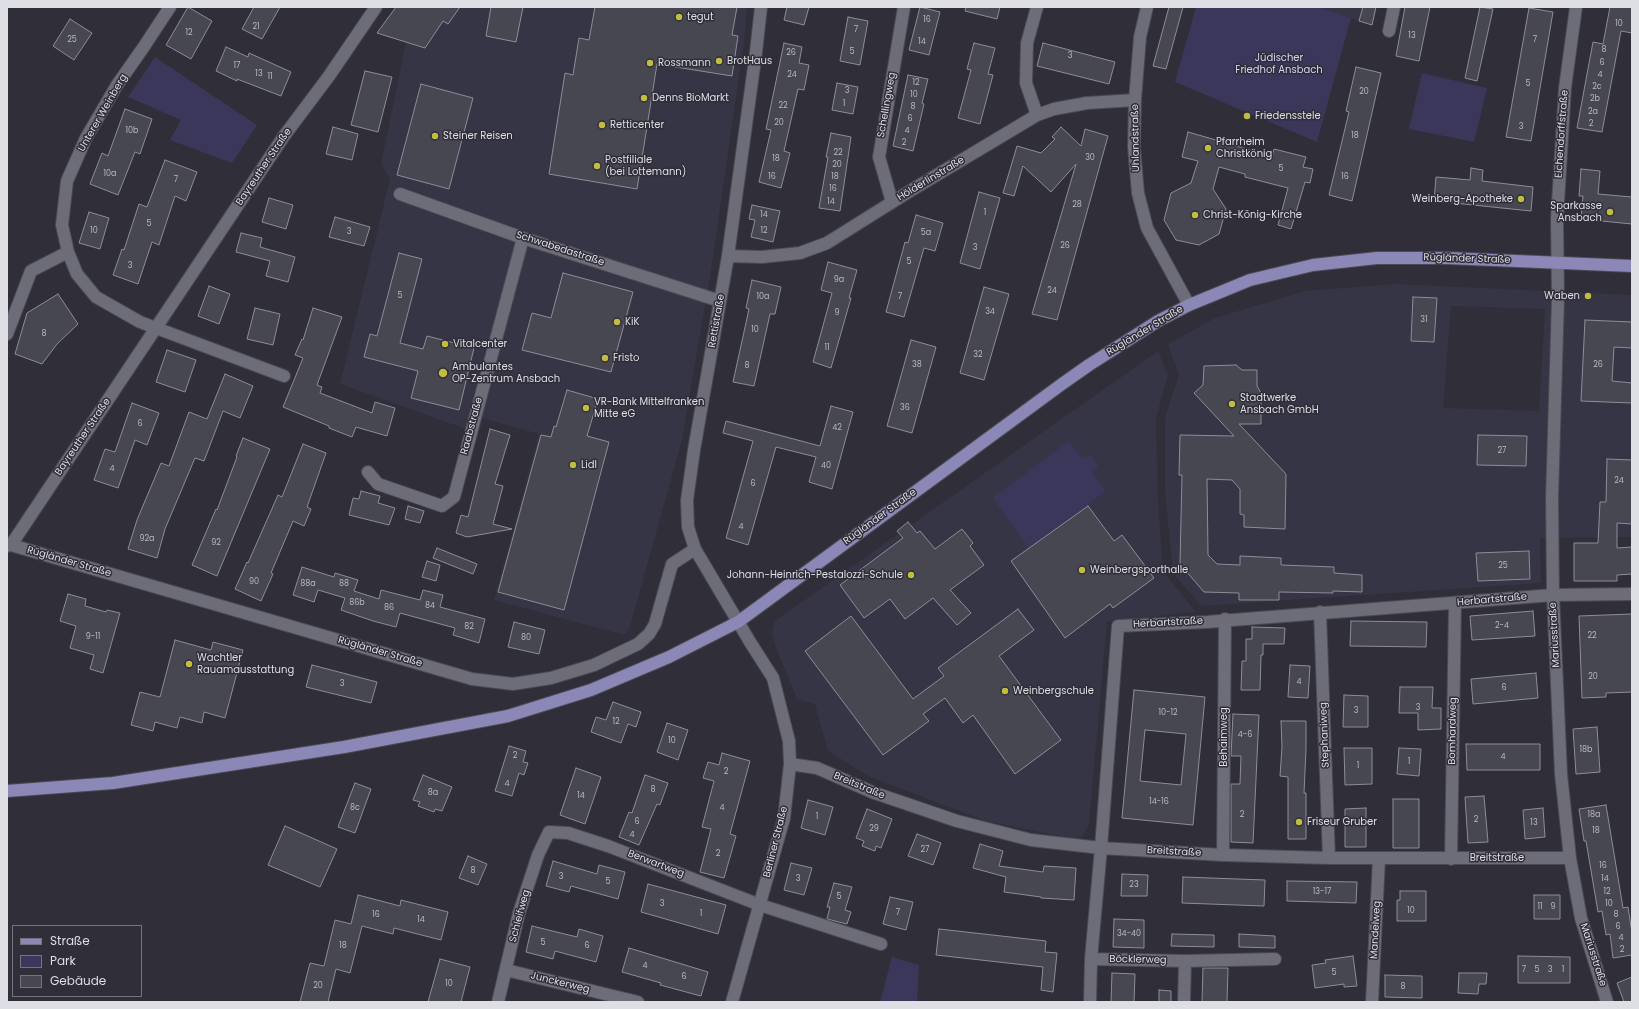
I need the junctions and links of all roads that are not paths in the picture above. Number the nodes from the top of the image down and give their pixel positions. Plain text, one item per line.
1 (170, 7) edge
2 (376, 7) edge
3 (761, 7) edge
4 (904, 7) edge
5 (1037, 7) edge
6 (1147, 7) edge
7 (1394, 7) edge
8 (1576, 7) edge
9 (1389, 31) dead end
10 (1135, 100) junction
11 (1037, 115) junction
12 (400, 194) dead end
13 (892, 202) junction
14 (523, 238) junction
15 (68, 252) junction
16 (728, 256) junction
17 (1558, 262) junction
18 (1632, 266) edge
19 (720, 301) junction
20 (1188, 305) junction
21 (155, 329) junction
22 (7, 334) edge
23 (284, 376) dead end
24 (368, 472) dead end
25 (9, 545) edge
26 (695, 550) junction
27 (1632, 594) edge
28 (1553, 595) junction
29 (1455, 603) junction
30 (1320, 612) junction
31 (1225, 619) junction
32 (738, 622) junction
33 (790, 764) junction
34 (7, 792) edge
35 (549, 832) joint
36 (1101, 848) junction
37 (1223, 855) junction
38 (1329, 858) junction
39 (1380, 858) junction
40 (1570, 858) junction
41 (1451, 859) junction
42 (760, 905) junction
43 (881, 944) dead end
44 (1091, 959) junction
45 (1275, 959) dead end
46 (1185, 961) junction
47 (506, 970) junction
48 (498, 1002) edge
49 (638, 1002) edge
50 (732, 1002) edge
51 (1090, 1002) edge
52 (1184, 1002) edge
53 (1372, 1002) edge
54 (1607, 1002) edge

1 - 15 street, Unterer Weinberg
2 - 21 street, Bayreuther Straße
3 - 16 street, Rettistraße
4 - 13 street, Schellingweg
5 - 11 street
6 - 10 street, Uhlandstraße
7 - 9 street
8 - 17 street, Eichendorffstraße
10 - 11 street, Hölderlinstraße
10 - 20 street, Uhlandstraße
11 - 13 street, Hölderlinstraße
12 - 14 street, Schwabedastraße
13 - 16 street, Hölderlinstraße
14 - 19 street, Schwabedastraße
14 - 24 street, Raabstraße
15 - 21 street, Unterer Weinberg
15 - 22 street
16 - 19 street, Rettistraße
17 - 18 main road, Rügländer Straße
17 - 20 main road, Rügländer Straße
17 - 28 street, Mariusstraße
19 - 26 street, Rettistraße
20 - 32 main road, Rügländer Straße
21 - 23 street
21 - 25 street, Bayreuther Straße
25 - 26 street, Rügländer Straße
26 - 32 street, Rettistraße
27 - 28 street, Herbartstraße
28 - 29 street, Herbartstraße
28 - 40 street, Mariusstraße
29 - 30 street, Herbartstraße
29 - 41 street, Bomhardweg
30 - 31 street, Herbartstraße
30 - 38 street, Stephaniweg
31 - 36 street, Herbartstraße
31 - 37 street, Behaimweg
32 - 33 street, Berliner Straße
32 - 34 main road, Rügländer Straße
33 - 36 street, Breitstraße
33 - 42 street, Berliner Straße
35 - 42 street, Berwartweg
35 - 47 street, Schleifweg
36 - 37 street, Breitstraße
36 - 44 street, Herbartstraße
37 - 38 street, Breitstraße
38 - 39 street, Breitstraße
39 - 41 street, Breitstraße
39 - 53 street, Mandelweg
40 - 41 street, Breitstraße
40 - 54 street, Mariusstraße
42 - 43 street
42 - 50 street, Berliner Straße
44 - 46 street, Böcklerweg
44 - 51 street, Herbartstraße
45 - 46 street, Böcklerweg
46 - 52 street
47 - 48 street, Schleifweg
47 - 49 street, Junckerweg

